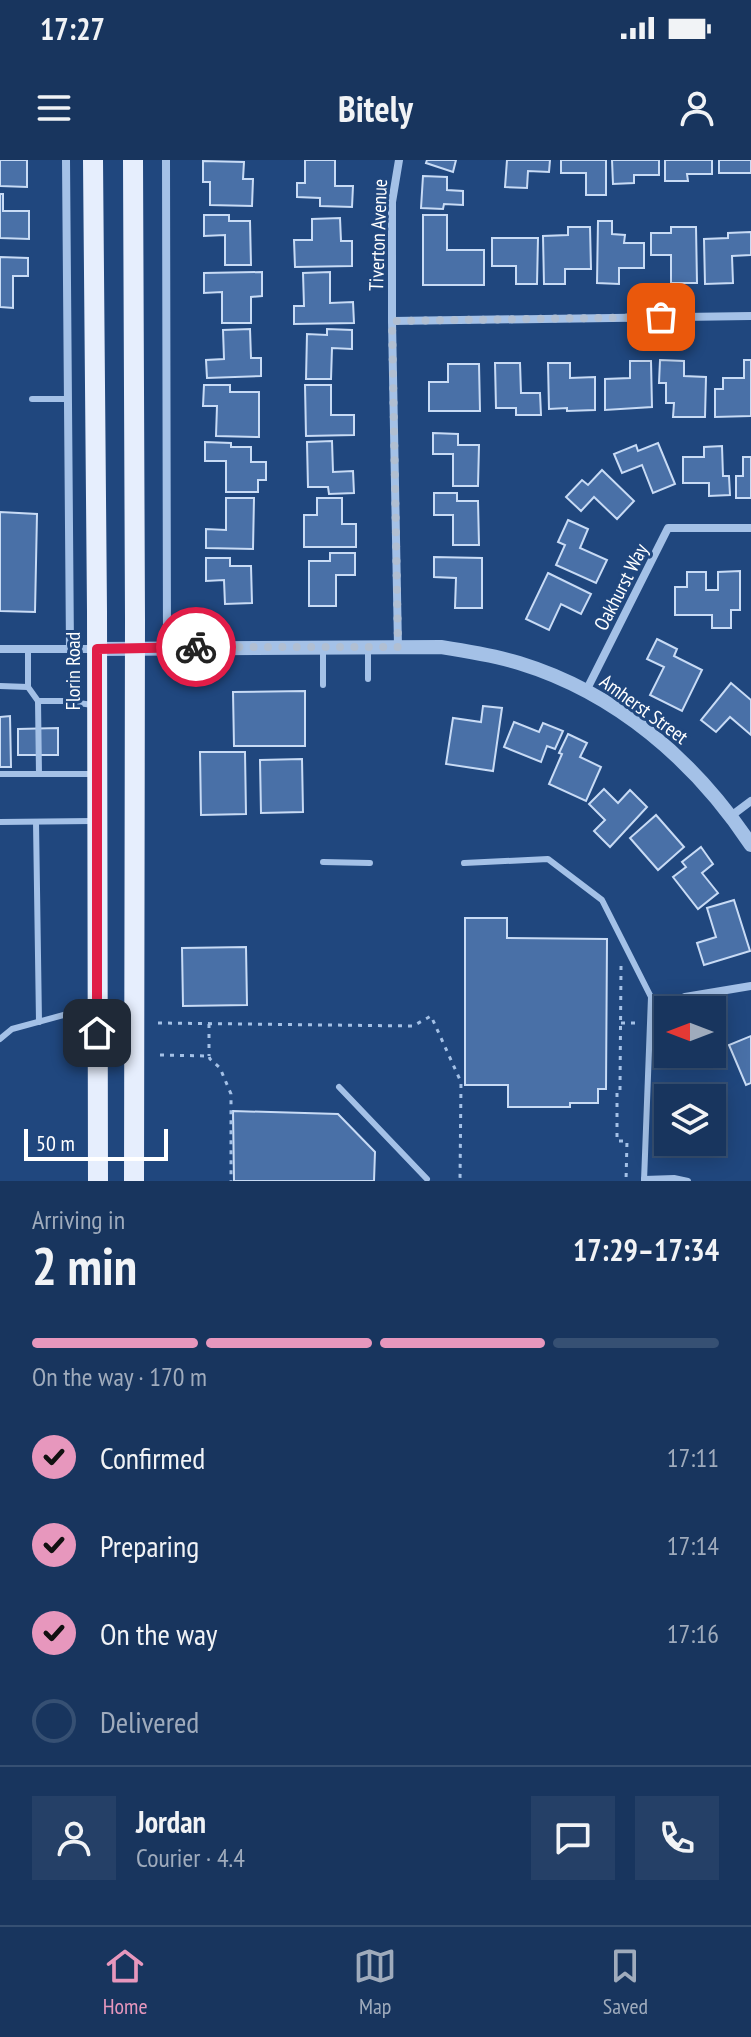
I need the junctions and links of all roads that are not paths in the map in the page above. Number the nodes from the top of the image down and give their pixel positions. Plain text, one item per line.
1 (66, 160) edge
2 (93, 160) edge
3 (133, 160) edge
4 (166, 160) edge
5 (399, 160) edge
6 (751, 316) edge
7 (392, 321) junction
8 (32, 399) dead end
9 (67, 399) junction
10 (751, 528) edge
11 (323, 646) junction
12 (368, 646) junction
13 (167, 647) junction
14 (398, 647) junction
15 (0, 649) edge
16 (28, 649) junction
17 (70, 649) junction
18 (97, 649) junction
19 (135, 649) junction
20 (368, 679) dead end
21 (323, 685) dead end
22 (0, 686) edge
23 (28, 687) junction
24 (586, 691) junction
25 (38, 701) junction
26 (97, 705) junction
27 (0, 774) edge
28 (39, 774) junction
29 (97, 774) junction
30 (751, 801) edge
31 (731, 816) junction
32 (97, 821) junction
33 (0, 822) edge
34 (36, 822) junction
35 (751, 845) edge
36 (323, 862) dead end
37 (370, 863) dead end
38 (464, 863) dead end
39 (751, 986) edge
40 (691, 996) edge
41 (97, 1006) junction
42 (39, 1022) junction
43 (0, 1039) edge
44 (339, 1087) dead end
45 (427, 1179) edge
46 (644, 1180) edge
47 (98, 1181) edge
48 (134, 1181) edge
49 (688, 1181) edge

1 - 9 street, Florin Road
2 - 18 main road, Florin Road
3 - 19 main road
4 - 13 street
5 - 7 street, Tiverton Avenue
6 - 7 street
7 - 14 street, Tiverton Avenue
8 - 9 lane
9 - 17 street, Florin Road
10 - 24 street, Oakhurst Way
11 - 12 street, Amherst Street
11 - 13 street, Amherst Street
11 - 21 lane
12 - 14 street, Amherst Street
12 - 20 lane
13 - 19 street, Amherst Street
14 - 24 street, Amherst Street
15 - 16 street, Amherst Street
16 - 17 street, Amherst Street
16 - 23 lane
17 - 18 street, Amherst Street
18 - 19 street, Amherst Street
18 - 26 main road, Florin Road
19 - 48 main road
22 - 23 lane
23 - 25 lane
24 - 31 street, Amherst Street
25 - 26 lane
25 - 28 lane
26 - 29 main road, Florin Road
27 - 28 lane
28 - 29 lane
29 - 32 main road, Florin Road
30 - 31 street
31 - 35 street, Amherst Street
32 - 34 lane
32 - 41 main road, Florin Road
33 - 34 lane
34 - 42 lane
36 - 37 lane
38 - 46 lane
39 - 40 street
41 - 42 lane
41 - 47 main road, Florin Road
42 - 43 lane
44 - 45 lane
46 - 49 lane

